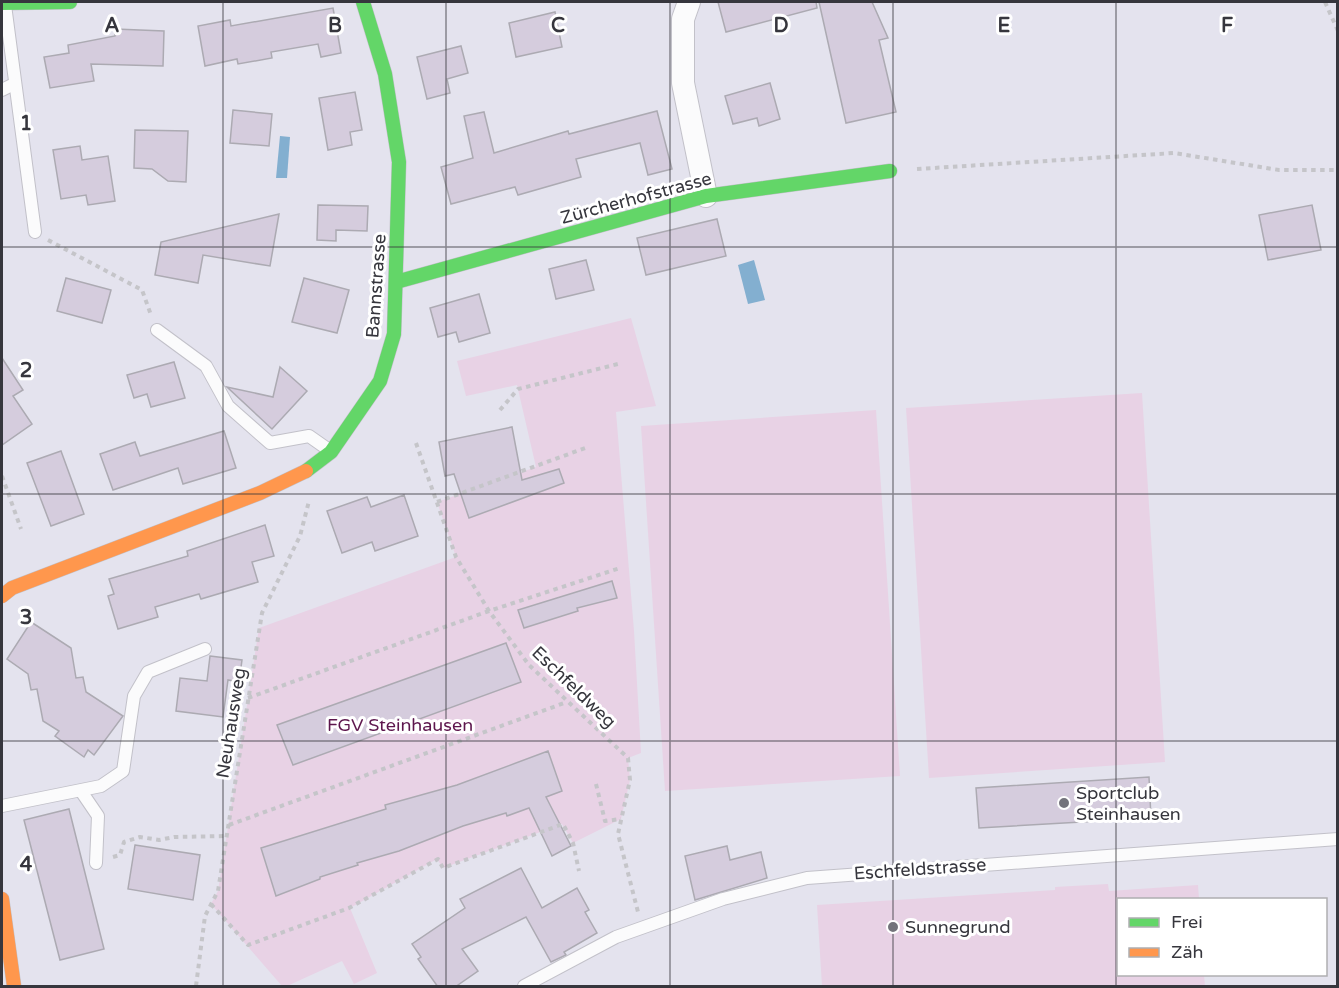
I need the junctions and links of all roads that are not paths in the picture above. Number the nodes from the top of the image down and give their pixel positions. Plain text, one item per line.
1 (70, 2) edge
2 (363, 2) edge
3 (689, 2) edge
4 (3, 3) edge
5 (14, 84) junction
6 (2, 90) edge
7 (890, 171) road end
8 (706, 196) junction
9 (35, 232) road end
10 (396, 282) junction
11 (156, 330) road end
12 (331, 452) junction
13 (2, 596) edge
14 (205, 649) dead end
15 (81, 790) junction
16 (2, 806) edge
17 (1338, 839) edge
18 (96, 863) road end
19 (2, 899) edge
20 (14, 987) edge
21 (524, 987) edge

1 - 4 street
2 - 10 street, Bannstrasse
3 - 8 street
4 - 5 lane
5 - 6 lane
5 - 9 lane
7 - 8 street, Zürcherhofstrasse
8 - 10 street, Zürcherhofstrasse
10 - 12 street, Bannstrasse
11 - 12 lane
12 - 13 street, Bannstrasse
14 - 15 lane
15 - 16 lane
15 - 18 lane
17 - 21 lane, Eschfeldstrasse
19 - 20 street

